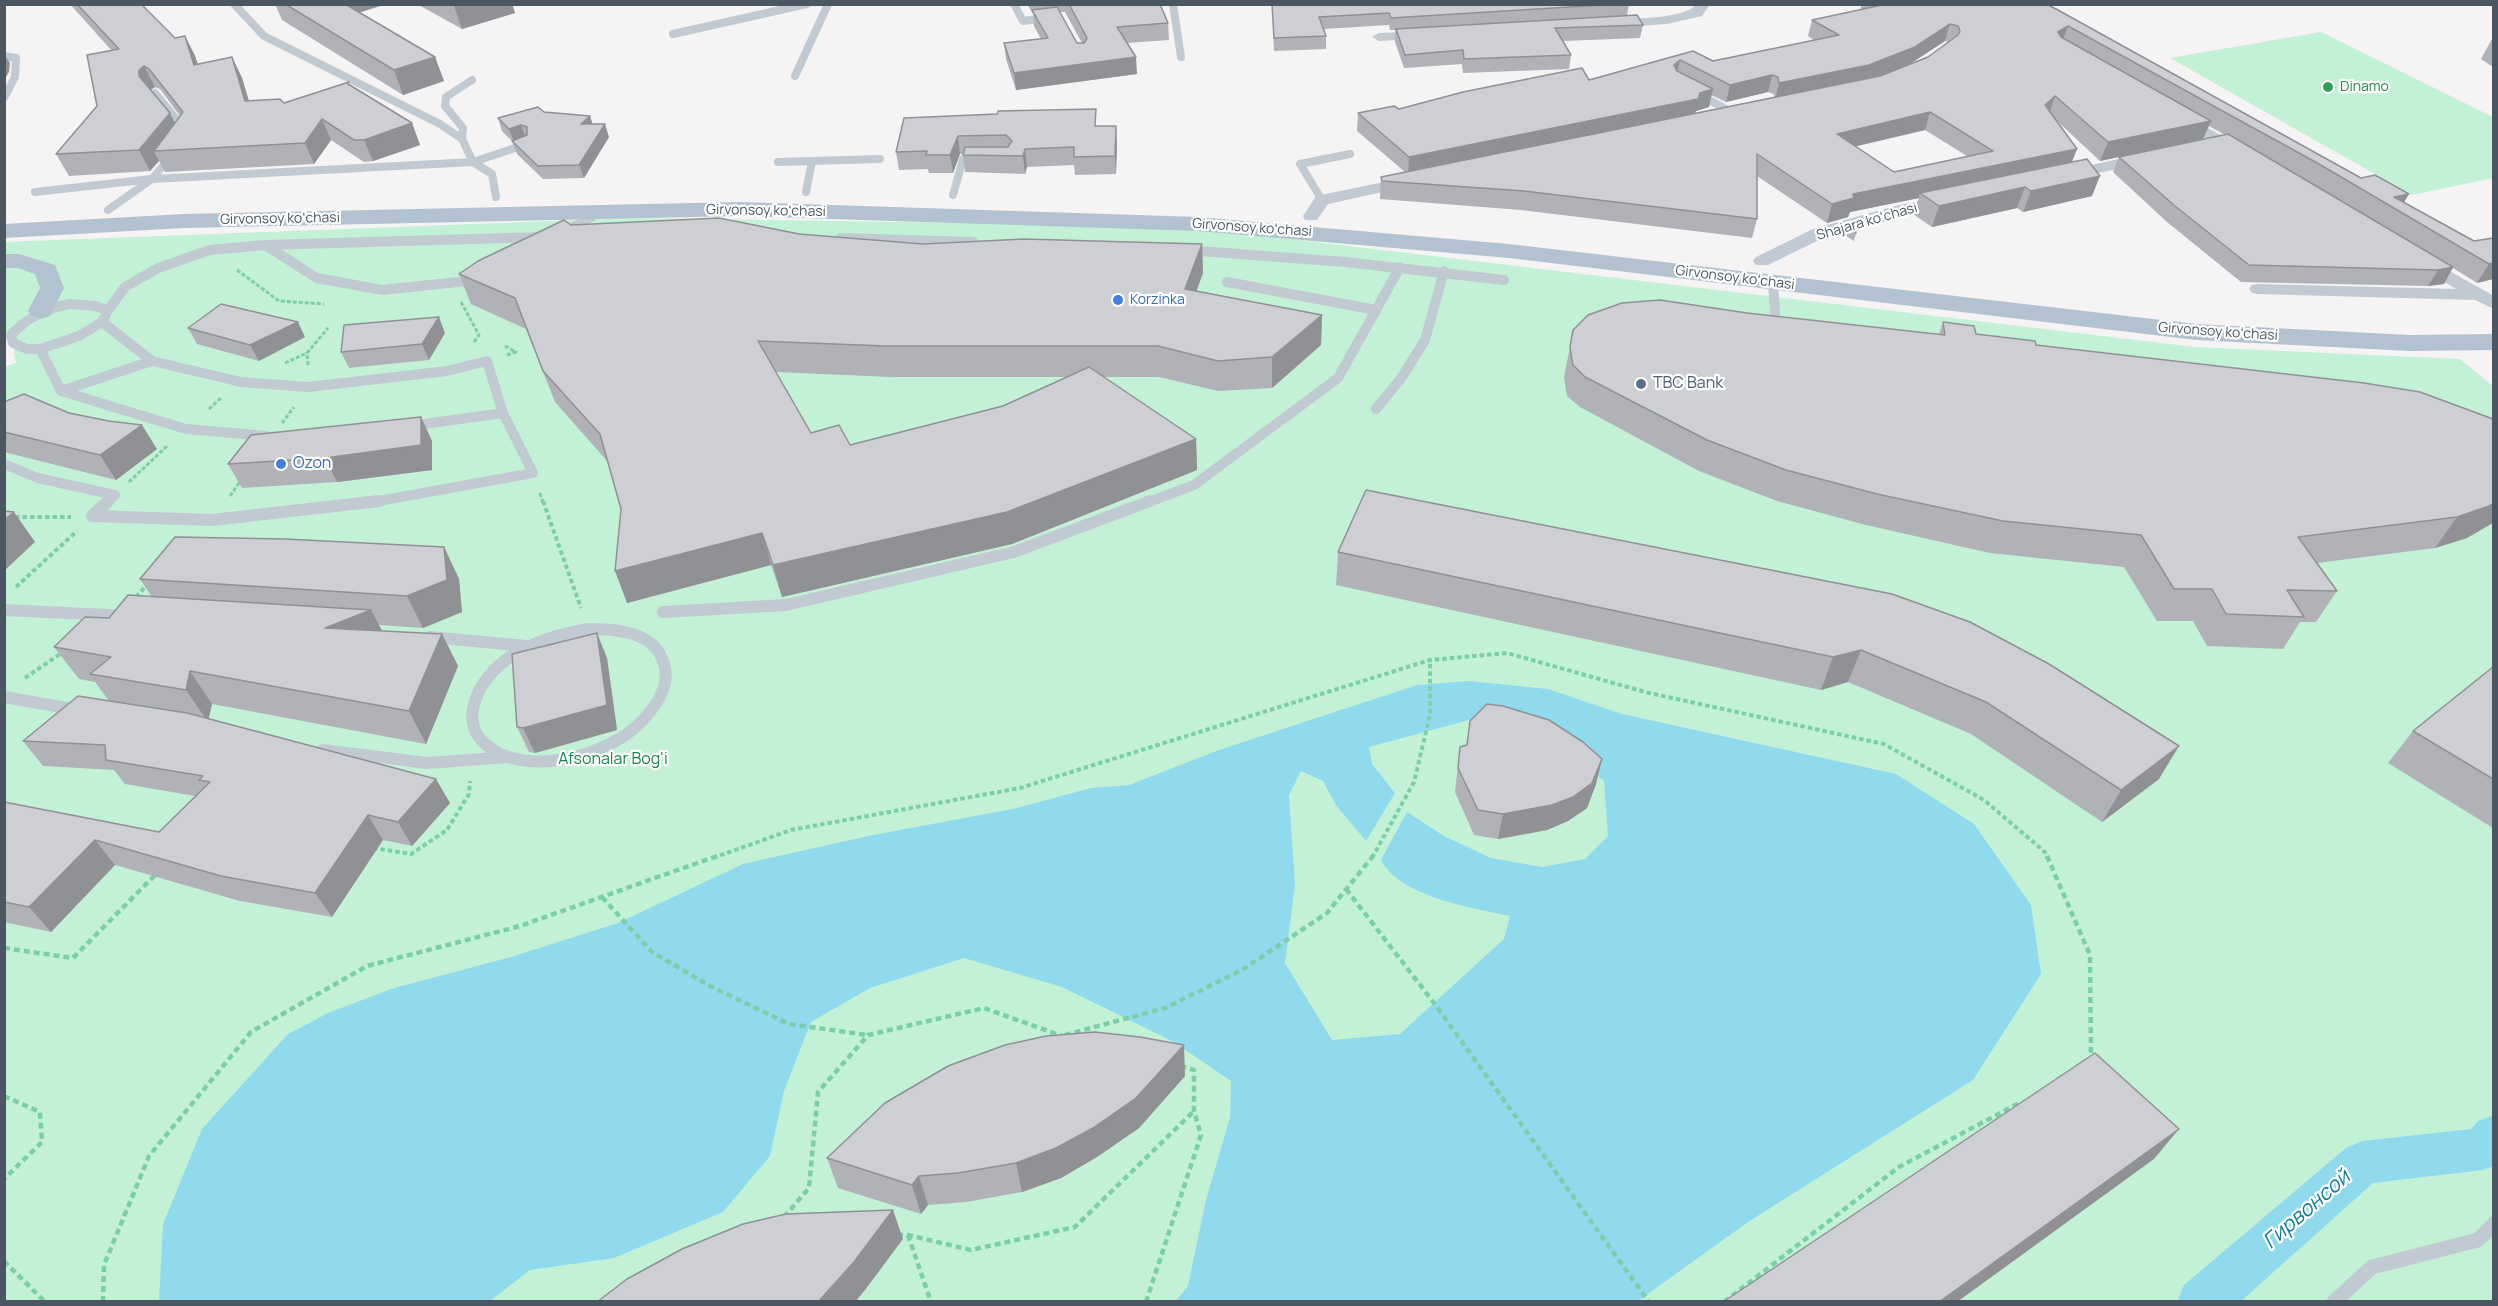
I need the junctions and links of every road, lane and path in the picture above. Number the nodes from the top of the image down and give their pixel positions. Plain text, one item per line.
1 (234, 4) edge
2 (807, 4) edge
3 (828, 4) edge
4 (1014, 4) edge
5 (1173, 4) edge
6 (1704, 4) edge
7 (1052, 18) edge
8 (1597, 25) edge
9 (673, 34) dead end
10 (1446, 34) edge
11 (1379, 37) dead end
12 (4, 56) edge
13 (1181, 57) dead end
14 (795, 76) dead end
15 (472, 80) dead end
16 (1687, 88) edge
17 (155, 93) edge
18 (4, 98) edge
19 (2162, 107) edge
20 (1726, 109) junction
21 (1740, 110) joint
22 (1709, 117) joint
23 (462, 139) junction
24 (2222, 142) junction
25 (527, 144) edge
26 (2199, 147) edge
27 (1350, 154) dead end
28 (2165, 154) edge
29 (880, 159) dead end
30 (986, 159) edge
31 (2252, 159) edge
32 (812, 161) junction
33 (473, 162) junction
34 (778, 162) dead end
35 (1428, 178) edge
36 (2050, 178) edge
37 (153, 179) junction
38 (35, 192) dead end
39 (806, 192) junction
40 (953, 195) junction
41 (1958, 198) edge
42 (491, 206) junction
43 (1317, 208) junction
44 (108, 210) junction
45 (595, 212) junction
46 (4, 215) edge
47 (4, 231) edge
48 (544, 237) junction
49 (577, 237) edge
50 (828, 237) edge
51 (978, 242) edge
52 (265, 245) junction
53 (528, 248) edge
54 (1175, 250) edge
55 (2410, 253) edge
56 (4, 261) edge
57 (1400, 267) junction
58 (1444, 271) junction
59 (1768, 272) junction
60 (484, 279) joint
61 (1504, 280) dead end
62 (1227, 282) dead end
63 (2258, 289) dead end
64 (2486, 300) edge
65 (108, 310) junction
66 (1376, 310) junction
67 (2183, 310) junction
68 (41, 311) junction
69 (1775, 313) dead end
70 (2226, 313) junction
71 (2493, 321) edge
72 (102, 322) junction
73 (2196, 332) junction
74 (2239, 335) junction
75 (2493, 342) edge
76 (40, 349) junction
77 (152, 361) junction
78 (447, 372) junction
79 (61, 391) junction
80 (1376, 409) dead end
81 (503, 413) junction
82 (400, 428) edge
83 (273, 436) edge
84 (4, 464) edge
85 (533, 472) junction
86 (92, 516) junction
87 (4, 517) edge
88 (12, 591) dead end
89 (4, 610) edge
90 (663, 612) dead end
91 (140, 617) edge
92 (588, 628) junction
93 (418, 636) edge
94 (527, 646) junction
95 (1430, 660) junction
96 (4, 698) edge
97 (86, 711) edge
98 (305, 748) edge
99 (510, 757) junction
100 (472, 760) junction
101 (363, 847) edge
102 (160, 870) edge
103 (1346, 889) junction
104 (602, 897) junction
105 (4, 948) edge
106 (868, 1035) junction
107 (1061, 1036) junction
108 (1072, 1039) edge
109 (1172, 1064) edge
110 (2091, 1065) edge
111 (4, 1096) edge
112 (2030, 1098) edge
113 (1194, 1111) junction
114 (4, 1179) edge
115 (781, 1221) edge
116 (2493, 1224) edge
117 (908, 1235) junction
118 (884, 1236) edge
119 (4, 1261) edge
120 (45, 1302) edge
121 (103, 1302) edge
122 (931, 1302) edge
123 (1146, 1302) edge
124 (1649, 1302) edge
125 (1724, 1302) edge
126 (2334, 1302) edge

1 - 23 lane
2 - 9 lane
3 - 14 lane
4 - 7 lane
5 - 13 lane
6 - 8 street
10 - 11 street
12 - 18 lane
15 - 23 lane
16 - 20 lane
17 - 37 lane
19 - 24 street
20 - 21 lane
20 - 22 lane
21 - 22 street
23 - 33 lane
24 - 26 street
24 - 31 street
25 - 33 lane
27 - 43 lane
28 - 36 street
29 - 32 lane
30 - 40 lane
32 - 34 lane
32 - 39 lane
33 - 37 lane
33 - 42 lane
35 - 43 street
37 - 38 lane
37 - 44 lane
39 - 40 main road, Girvonsoy koʻchasi
39 - 45 main road, Girvonsoy koʻchasi
40 - 43 main road, Girvonsoy koʻchasi
41 - 59 street, Shajara koʻchasi
42 - 44 main road, Girvonsoy koʻchasi
42 - 45 main road, Girvonsoy koʻchasi
42 - 47 main road, Girvonsoy koʻchasi
43 - 59 main road, Girvonsoy koʻchasi
44 - 46 main road, Girvonsoy koʻchasi
45 - 48 lane
45 - 59 main road, Girvonsoy koʻchasi
48 - 49 lane
48 - 52 lane
48 - 53 lane
50 - 51 lane
52 - 60 lane
52 - 65 lane
54 - 57 lane
55 - 64 street
56 - 68 main road
57 - 58 lane
57 - 66 lane
58 - 61 lane
58 - 80 lane
59 - 67 main road, Girvonsoy koʻchasi
59 - 69 lane
59 - 73 main road, Girvonsoy koʻchasi
60 - 78 path
62 - 66 lane
63 - 64 street
65 - 68 lane
65 - 72 lane
66 - 90 lane
67 - 70 main road, Girvonsoy koʻchasi
67 - 73 main road
68 - 76 lane
70 - 71 main road, Girvonsoy koʻchasi
70 - 74 main road
72 - 76 lane
72 - 77 lane
73 - 74 main road, Girvonsoy koʻchasi
74 - 75 main road, Girvonsoy koʻchasi
76 - 79 lane
77 - 78 lane
77 - 79 lane
78 - 81 lane
79 - 83 lane
81 - 82 lane
81 - 85 lane
84 - 86 lane
85 - 86 lane
85 - 92 path
86 - 87 path
86 - 88 path
89 - 91 lane
92 - 94 lane
92 - 99 lane
93 - 94 lane
94 - 99 lane
95 - 103 path
95 - 104 path
95 - 110 path
96 - 97 lane
98 - 100 lane
99 - 100 lane
100 - 101 path
102 - 105 path
103 - 107 path
103 - 124 path
104 - 106 path
104 - 121 path
106 - 107 path
106 - 115 path
107 - 108 path
109 - 113 path
111 - 114 path
112 - 125 path
113 - 117 path
113 - 123 path
116 - 126 lane
117 - 118 path
117 - 122 path
119 - 120 path

